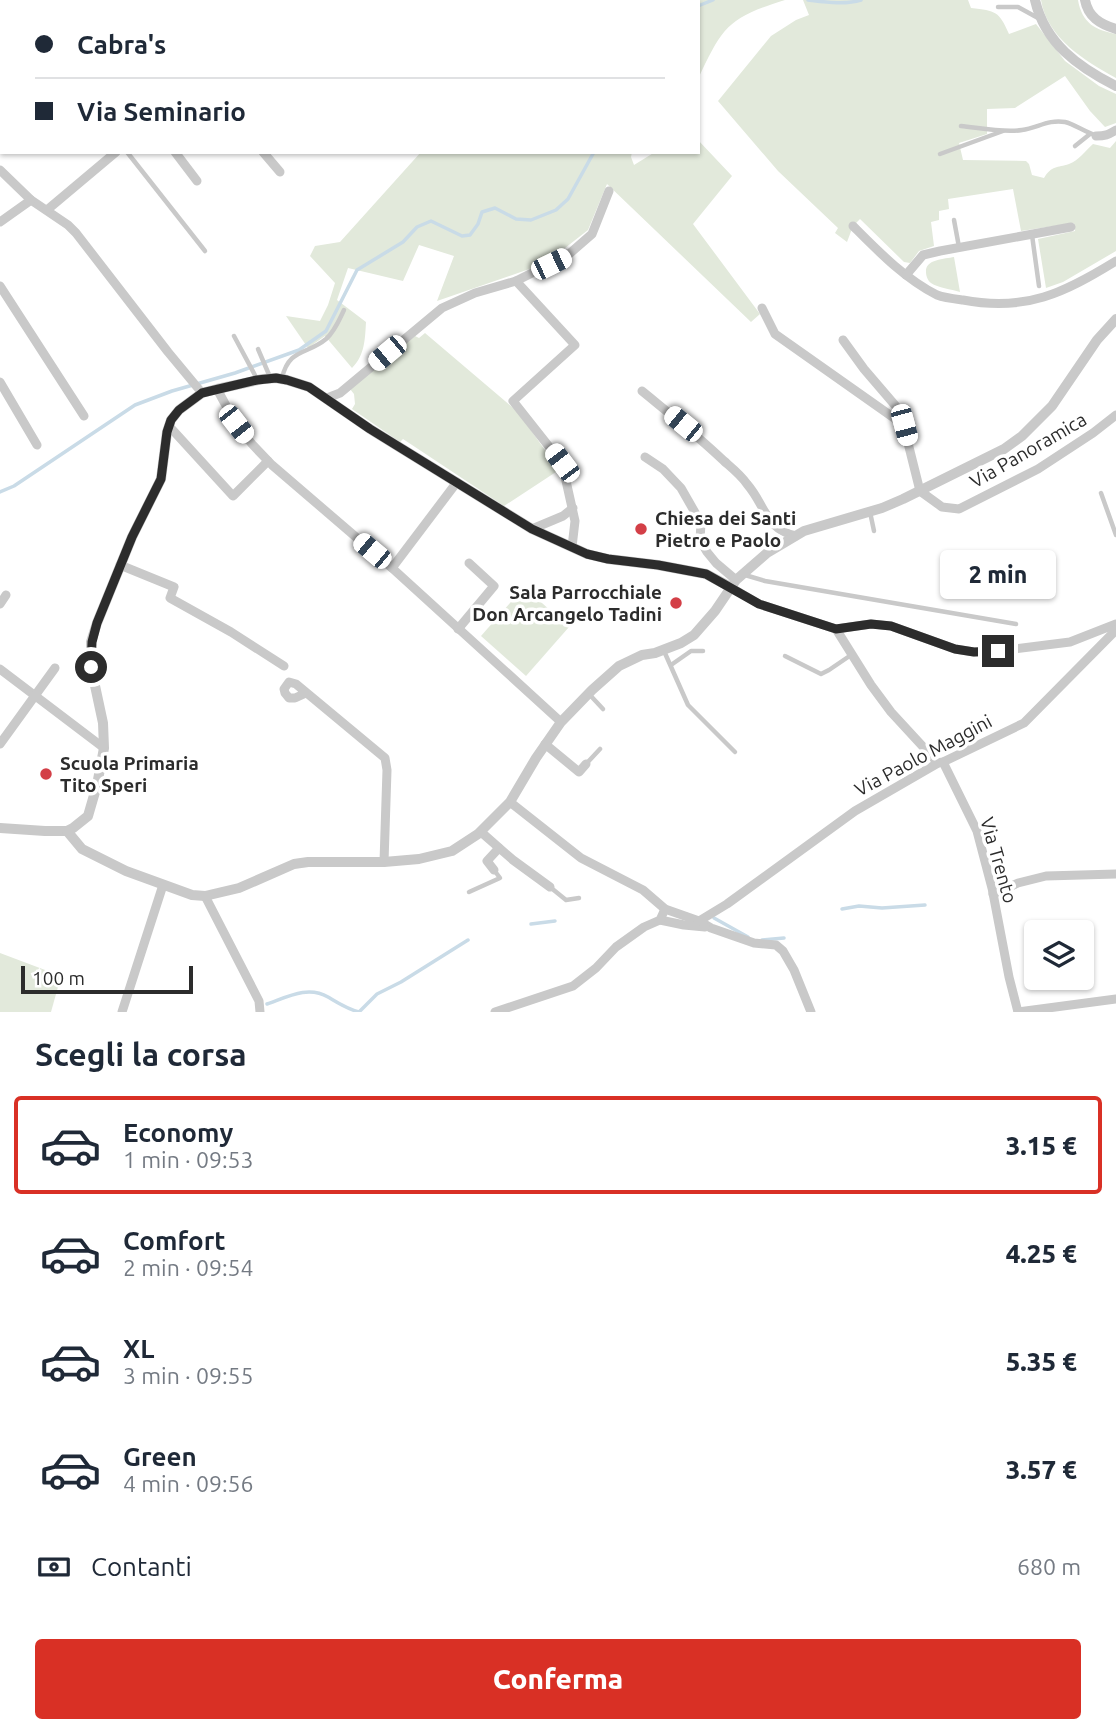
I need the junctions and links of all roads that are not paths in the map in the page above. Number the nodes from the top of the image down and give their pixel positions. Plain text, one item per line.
1 (1035, 0) edge
2 (1085, 0) edge
3 (998, 7) dead end
4 (1041, 20) junction
5 (1116, 29) edge
6 (1116, 86) edge
7 (961, 126) dead end
8 (1007, 130) junction
9 (1116, 130) edge
10 (1093, 135) junction
11 (1075, 146) dead end
12 (114, 154) edge
13 (129, 154) edge
14 (177, 154) edge
15 (265, 154) edge
16 (940, 155) dead end
17 (0, 170) edge
18 (280, 172) dead end
19 (197, 181) dead end
20 (609, 191) dead end
21 (31, 200) junction
22 (47, 210) junction
23 (954, 220) dead end
24 (0, 222) edge
25 (853, 226) dead end
26 (1071, 227) dead end
27 (1031, 234) junction
28 (959, 247) junction
29 (205, 251) dead end
30 (1116, 261) edge
31 (906, 275) junction
32 (516, 281) junction
33 (0, 286) edge
34 (1039, 286) dead end
35 (762, 308) dead end
36 (344, 310) dead end
37 (1116, 319) edge
38 (234, 336) dead end
39 (843, 340) dead end
40 (258, 349) dead end
41 (268, 374) junction
42 (256, 377) junction
43 (282, 379) junction
44 (0, 382) edge
45 (217, 389) junction
46 (201, 391) junction
47 (642, 391) dead end
48 (327, 398) junction
49 (1116, 415) edge
50 (84, 416) dead end
51 (904, 425) junction
52 (169, 426) junction
53 (37, 445) dead end
54 (645, 457) dead end
55 (268, 461) junction
56 (457, 482) junction
57 (919, 491) junction
58 (1101, 493) dead end
59 (573, 508) junction
60 (869, 512) junction
61 (532, 529) junction
62 (874, 531) dead end
63 (1116, 535) edge
64 (796, 537) junction
65 (572, 547) junction
66 (469, 563) dead end
67 (120, 565) junction
68 (392, 568) junction
69 (737, 581) junction
70 (1016, 624) dead end
71 (1116, 624) edge
72 (458, 629) junction
73 (836, 629) junction
74 (1116, 630) edge
75 (664, 650) junction
76 (703, 651) dead end
77 (852, 654) junction
78 (785, 656) dead end
79 (671, 665) junction
80 (284, 666) dead end
81 (55, 668) dead end
82 (0, 669) edge
83 (306, 692) dead end
84 (589, 694) junction
85 (35, 696) junction
86 (603, 709) dead end
87 (561, 722) junction
88 (0, 744) edge
89 (545, 744) junction
90 (104, 748) junction
91 (600, 749) dead end
92 (735, 752) dead end
93 (941, 762) junction
94 (586, 764) joint
95 (510, 802) junction
96 (1, 831) edge
97 (67, 831) junction
98 (481, 832) junction
99 (499, 848) junction
100 (384, 862) junction
101 (494, 870) joint
102 (1116, 874) edge
103 (163, 885) junction
104 (550, 887) joint
105 (469, 892) dead end
106 (993, 894) junction
107 (205, 896) junction
108 (579, 898) dead end
109 (665, 909) junction
110 (660, 920) junction
111 (699, 921) junction
112 (710, 928) junction
113 (1116, 999) edge
114 (122, 1012) edge
115 (260, 1012) edge
116 (495, 1012) edge
117 (811, 1012) edge
118 (1018, 1012) edge

1 - 4 street
2 - 5 street
3 - 4 lane
4 - 6 street
7 - 8 lane
8 - 10 lane
8 - 16 lane
9 - 10 street
10 - 11 lane
12 - 22 street
13 - 29 lane
14 - 19 street
15 - 18 street
17 - 21 street
20 - 32 street
21 - 22 street
21 - 24 street
22 - 46 street
23 - 28 lane
25 - 31 street
26 - 27 street
27 - 28 street
27 - 34 lane
28 - 31 street
30 - 31 street
32 - 48 street
32 - 59 street
33 - 50 street
35 - 51 street
36 - 43 lane
37 - 57 street, Via Panoramica
38 - 42 lane
39 - 51 street
40 - 41 lane
41 - 42 street
41 - 43 street
42 - 45 street
43 - 48 street
44 - 53 street
45 - 46 street
45 - 55 street
46 - 52 street
47 - 64 street
48 - 56 street
49 - 57 street, Via Panoramica
51 - 57 street
52 - 55 street
52 - 67 street
54 - 69 street
55 - 68 street
56 - 61 street
56 - 68 street
57 - 60 street, Via Panoramica
58 - 63 lane
59 - 61 street
59 - 65 street
60 - 62 lane
60 - 64 street, Via Panoramica
61 - 65 street
64 - 69 street, Via Panoramica
65 - 69 street
66 - 72 street
67 - 80 street
67 - 90 street
68 - 72 street
69 - 70 lane
69 - 73 street
69 - 75 street, Via Panoramica
71 - 73 street
72 - 87 street
73 - 77 street, Via Trento
74 - 93 street, Via Paolo Maggini
75 - 79 lane
75 - 84 street, Via Panoramica
76 - 79 lane
77 - 78 lane
77 - 93 street, Via Trento
79 - 92 lane
81 - 85 street
82 - 85 street
83 - 100 street
84 - 86 lane
84 - 87 street, Via Panoramica
85 - 88 street
85 - 90 street
87 - 89 street, Via Panoramica
89 - 94 street
89 - 95 street, Via Panoramica
90 - 97 street
91 - 94 lane
93 - 106 street, Via Trento
93 - 111 street, Via Paolo Maggini
95 - 98 street, Via Panoramica
95 - 109 street
96 - 97 street
97 - 103 street
98 - 99 street
98 - 100 street, Via Panoramica
99 - 101 street
99 - 104 street
100 - 107 street, Via Panoramica
101 - 105 lane
102 - 106 street
103 - 107 street
103 - 114 street
104 - 108 lane
106 - 118 street, Via Trento
107 - 115 street
109 - 110 street
109 - 111 street
110 - 112 street
110 - 116 street
111 - 112 street
112 - 117 street
113 - 118 street, Via Trento

